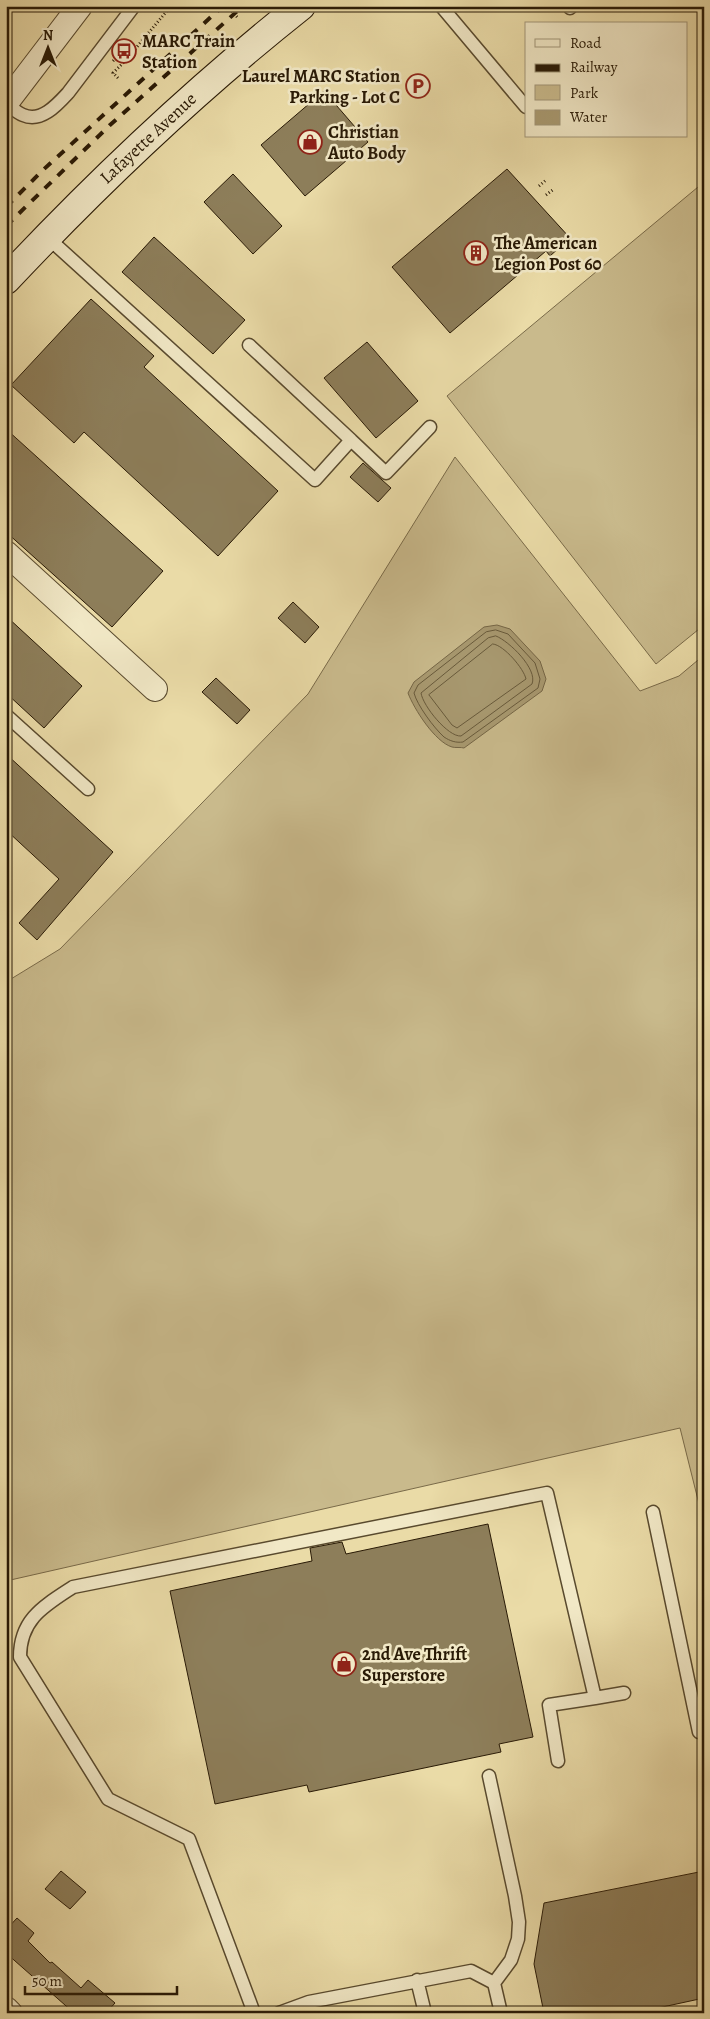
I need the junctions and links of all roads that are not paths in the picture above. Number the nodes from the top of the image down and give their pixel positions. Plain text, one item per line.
1 (80, 6) edge
2 (134, 6) edge
3 (300, 6) edge
4 (441, 6) edge
5 (6, 103) edge
6 (525, 105) edge
7 (47, 237) junction
8 (6, 280) edge
9 (249, 345) dead end
10 (430, 426) dead end
11 (351, 440) junction
12 (6, 553) edge
13 (155, 689) dead end
14 (6, 715) edge
15 (88, 789) dead end
16 (653, 1512) dead end
17 (624, 1693) dead end
18 (595, 1698) junction
19 (699, 1732) dead end
20 (558, 1761) dead end
21 (489, 1776) dead end
22 (417, 1980) junction
23 (494, 1983) junction
24 (6, 2009) edge
25 (704, 2012) edge
26 (10, 2013) edge
27 (254, 2013) edge
28 (279, 2013) edge
29 (425, 2013) edge
30 (501, 2013) edge
31 (700, 2013) edge

1 - 5 street
2 - 5 lane
3 - 7 street, Lafayette Avenue
4 - 6 lane
7 - 8 street, Lafayette Avenue
7 - 11 lane
9 - 11 lane
10 - 11 lane
12 - 13 street
14 - 15 lane
16 - 19 lane
17 - 18 lane
18 - 20 lane
18 - 27 lane
21 - 23 lane
22 - 23 lane
22 - 28 lane
22 - 29 lane
23 - 30 lane
24 - 26 street
25 - 31 lane

